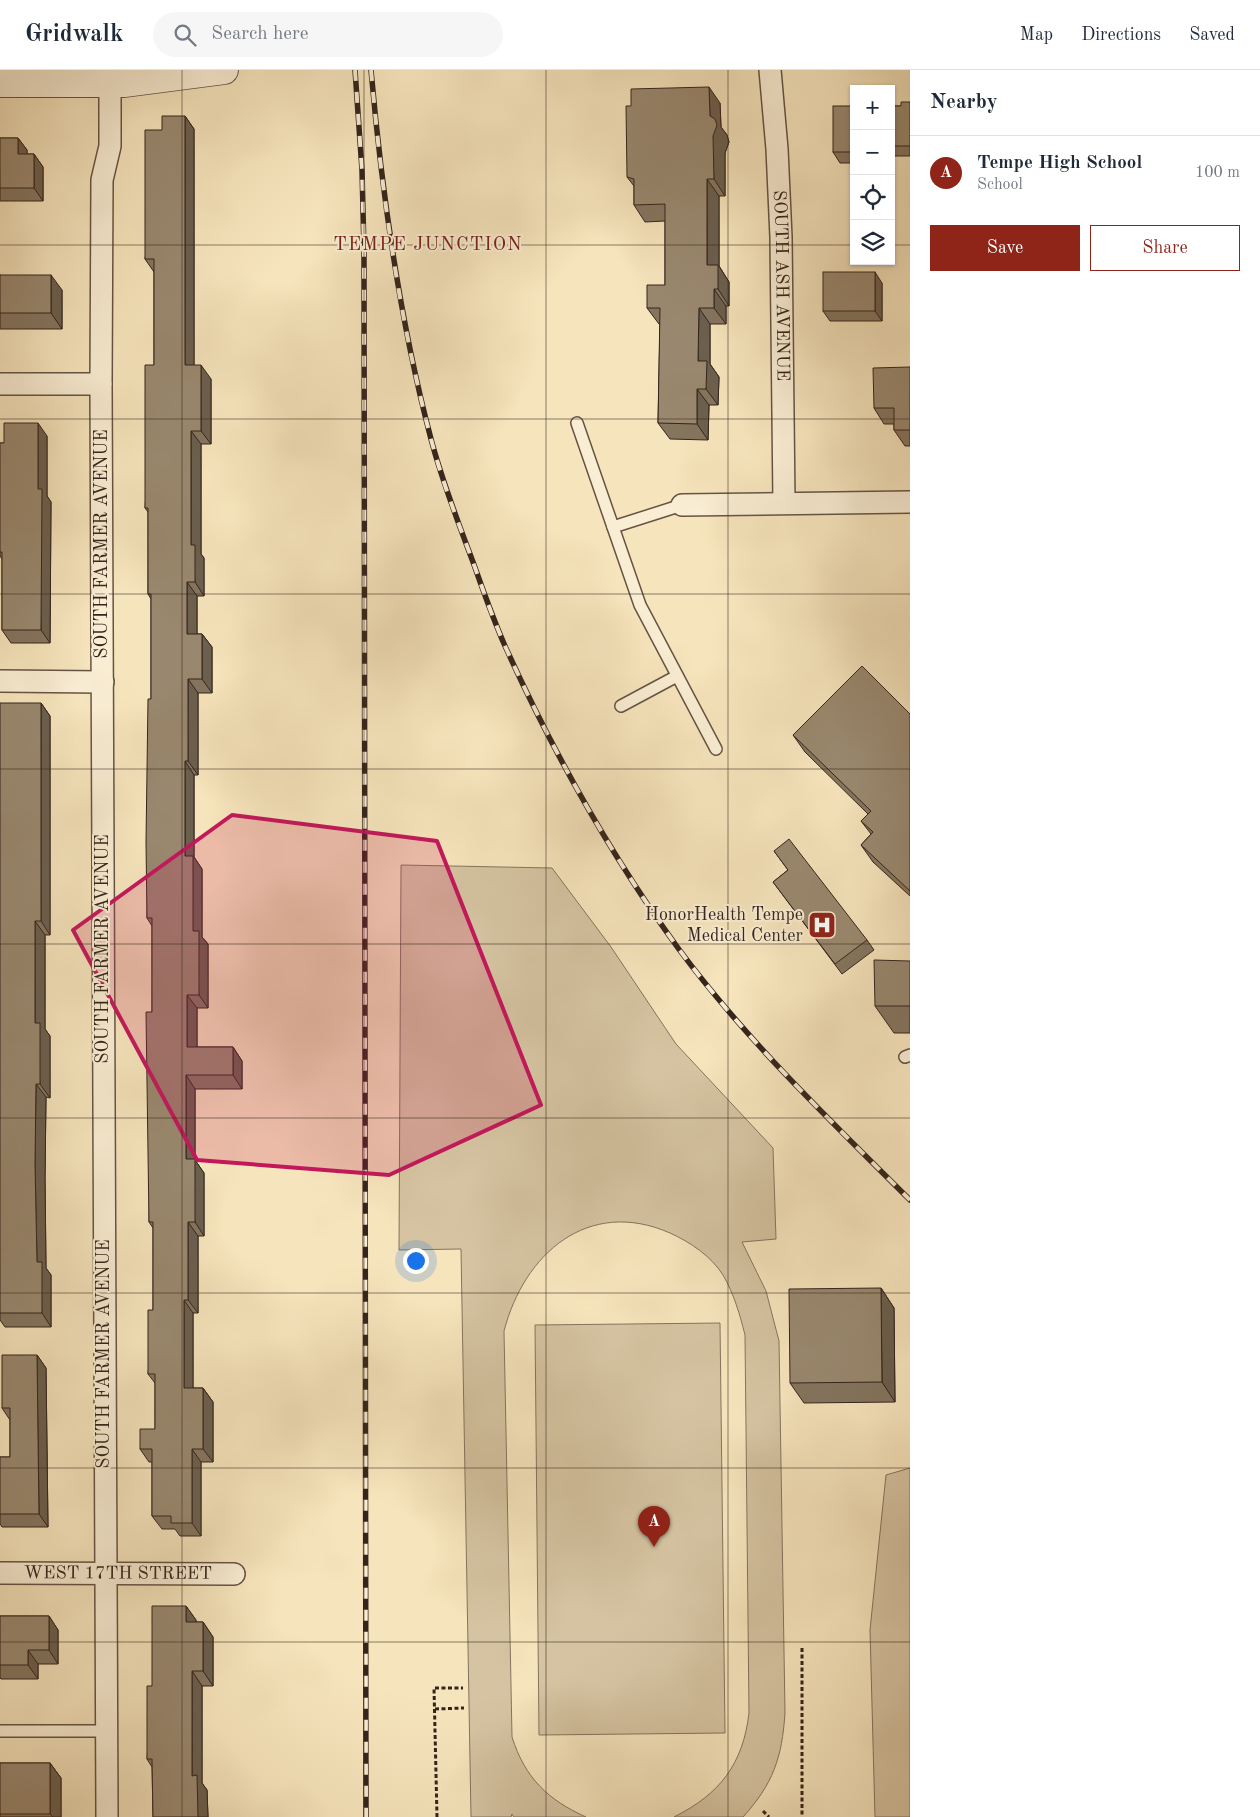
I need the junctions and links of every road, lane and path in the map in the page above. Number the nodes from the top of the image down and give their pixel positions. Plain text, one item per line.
1 (224, 70) edge
2 (770, 70) edge
3 (119, 79) edge
4 (0, 83) edge
5 (0, 384) edge
6 (101, 384) junction
7 (577, 423) dead end
8 (910, 502) edge
9 (784, 503) junction
10 (682, 505) joint
11 (613, 527) junction
12 (677, 676) junction
13 (0, 681) edge
14 (103, 682) junction
15 (620, 706) dead end
16 (716, 749) dead end
17 (0, 1573) edge
18 (105, 1573) junction
19 (234, 1574) dead end
20 (802, 1648) dead end
21 (463, 1688) dead end
22 (464, 1708) dead end
23 (435, 1709) junction
24 (0, 1731) edge
25 (106, 1731) junction
26 (763, 1811) dead end
27 (107, 1817) edge
28 (437, 1817) edge
29 (769, 1817) edge
30 (802, 1817) edge

1 - 3 street
2 - 9 street, SOUTH ASH AVENUE
3 - 4 street
3 - 6 street, SOUTH FARMER AVENUE
5 - 6 street
6 - 14 street, SOUTH FARMER AVENUE
7 - 11 lane
8 - 9 street
9 - 10 street
10 - 11 lane
11 - 12 lane
12 - 15 lane
12 - 16 lane
13 - 14 street
14 - 18 street, SOUTH FARMER AVENUE
17 - 18 street, WEST 17TH STREET
18 - 19 street, WEST 17TH STREET
18 - 25 street, SOUTH FARMER AVENUE
20 - 30 path
21 - 23 path
22 - 23 path
23 - 28 path
24 - 25 lane
25 - 27 street, SOUTH FARMER AVENUE
26 - 29 path

